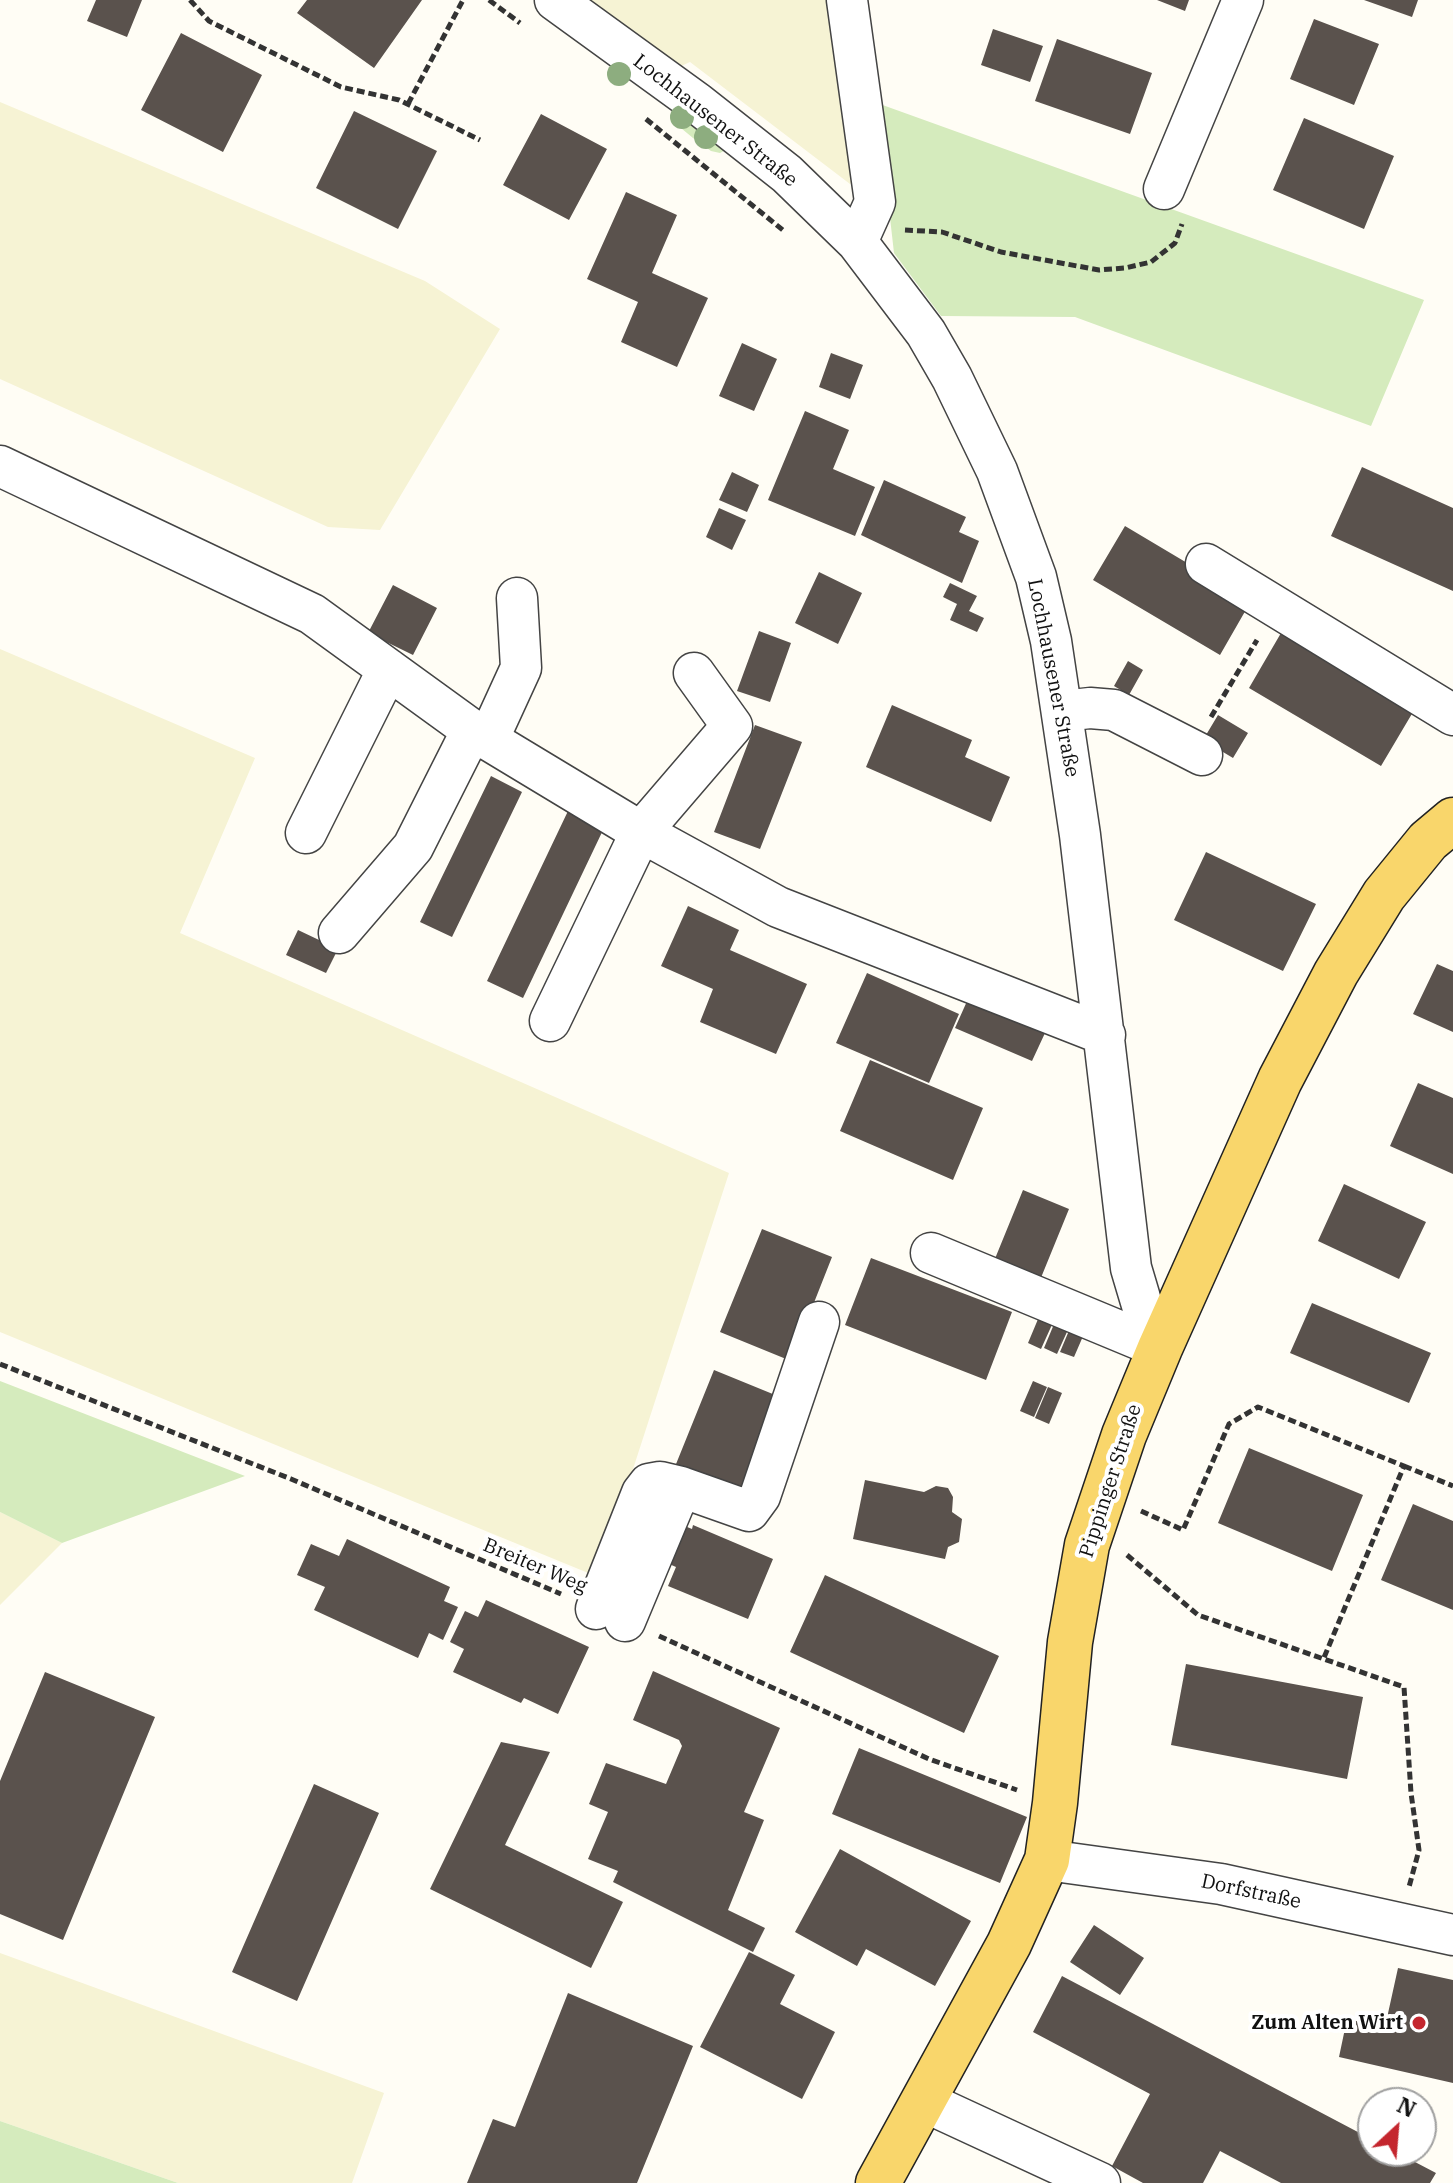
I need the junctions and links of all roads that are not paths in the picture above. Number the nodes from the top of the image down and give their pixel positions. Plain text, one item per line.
1 (555, 0) edge
2 (847, 0) edge
3 (1243, 0) edge
4 (1164, 189) road end
5 (857, 242) junction
6 (0, 466) edge
7 (1206, 564) dead end
8 (517, 598) dead end
9 (388, 669) junction
10 (694, 673) dead end
11 (1063, 711) junction
12 (1453, 715) edge
13 (480, 735) junction
14 (1197, 752) road end
15 (1453, 820) edge
16 (641, 832) junction
17 (306, 833) dead end
18 (339, 933) dead end
19 (550, 1021) dead end
20 (1105, 1035) junction
21 (931, 1253) dead end
22 (819, 1322) dead end
23 (1160, 1348) junction
24 (610, 1615) road end
25 (1047, 1860) junction
26 (1453, 1935) edge
27 (923, 2101) junction
28 (878, 2183) edge
29 (1100, 2183) edge

1 - 5 street, Lochhausener Straße
2 - 5 street
3 - 4 street
5 - 11 street, Lochhausener Straße
6 - 9 street
7 - 12 street
8 - 13 street
9 - 13 street
9 - 17 street
10 - 16 street
11 - 14 street
11 - 20 street, Lochhausener Straße
13 - 16 street
13 - 18 street
15 - 23 main road, Pippinger Straße
16 - 19 street
16 - 20 street
20 - 23 street, Lochhausener Straße
21 - 23 street
22 - 24 street
23 - 25 main road, Pippinger Straße
25 - 26 street, Dorfstraße
25 - 27 main road, Pippinger Straße
27 - 28 main road, Pippinger Straße
27 - 29 street

